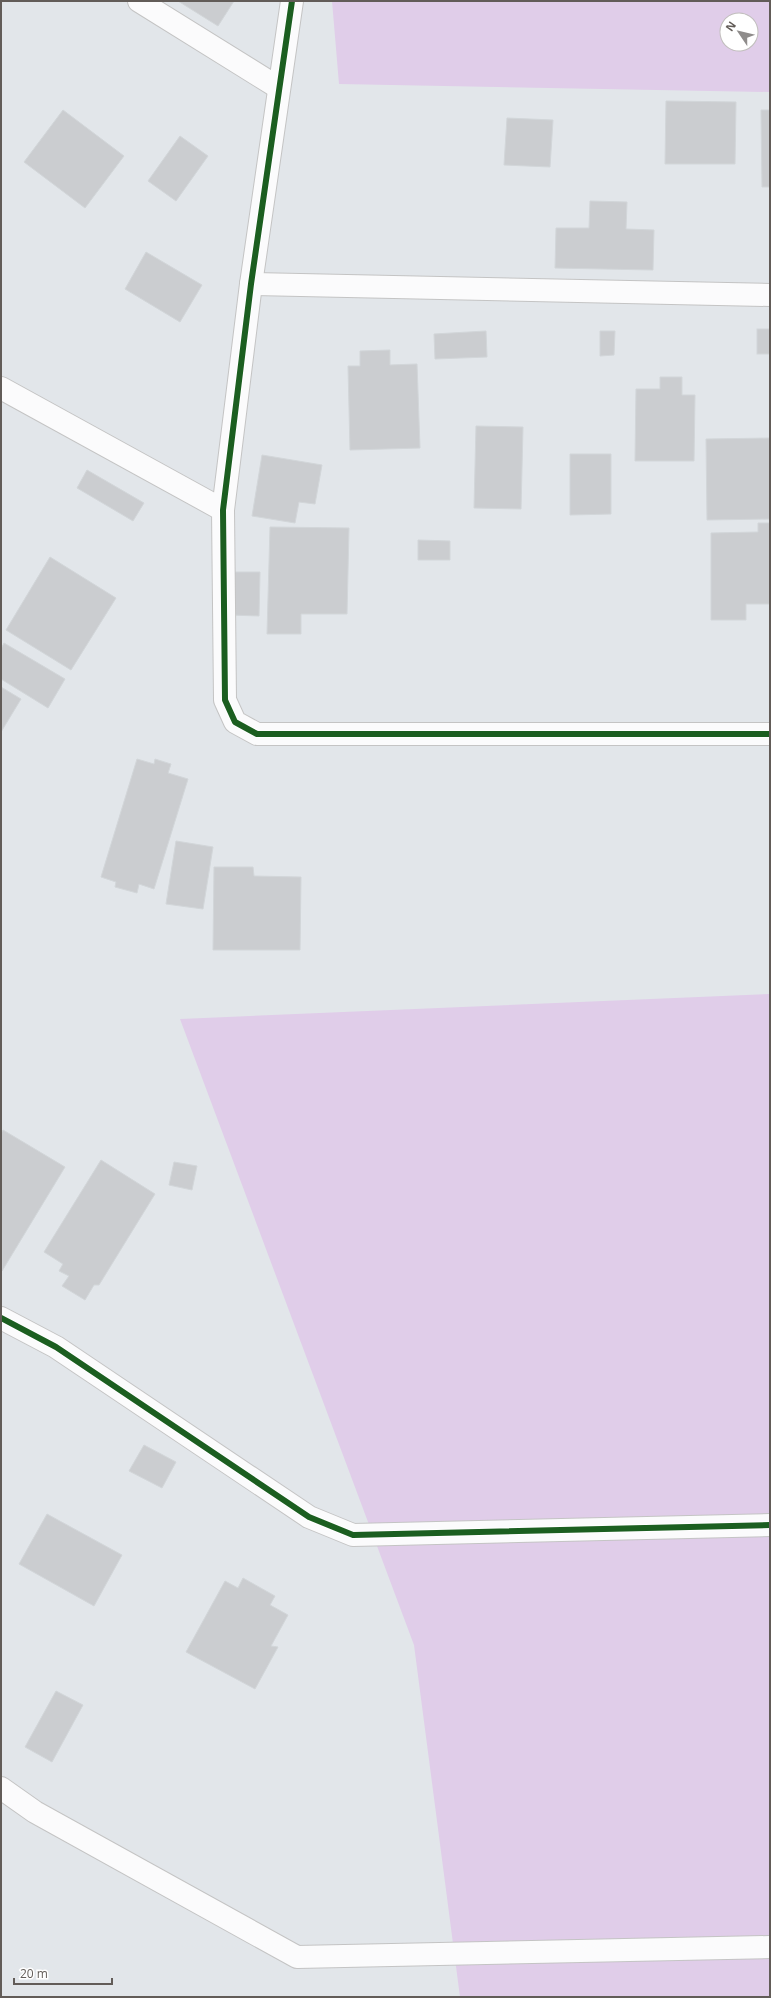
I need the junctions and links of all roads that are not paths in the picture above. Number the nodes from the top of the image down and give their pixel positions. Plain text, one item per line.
1 (139, 1) edge
2 (292, 1) edge
3 (279, 88) junction
4 (251, 284) junction
5 (770, 295) edge
6 (1, 388) edge
7 (223, 510) junction
8 (770, 734) edge
9 (1, 1318) edge
10 (770, 1525) edge
11 (1, 1788) edge
12 (770, 1947) edge

1 - 3 street
2 - 3 street
3 - 4 street
4 - 5 street
4 - 7 street
6 - 7 street
7 - 8 street
9 - 10 street
11 - 12 street

